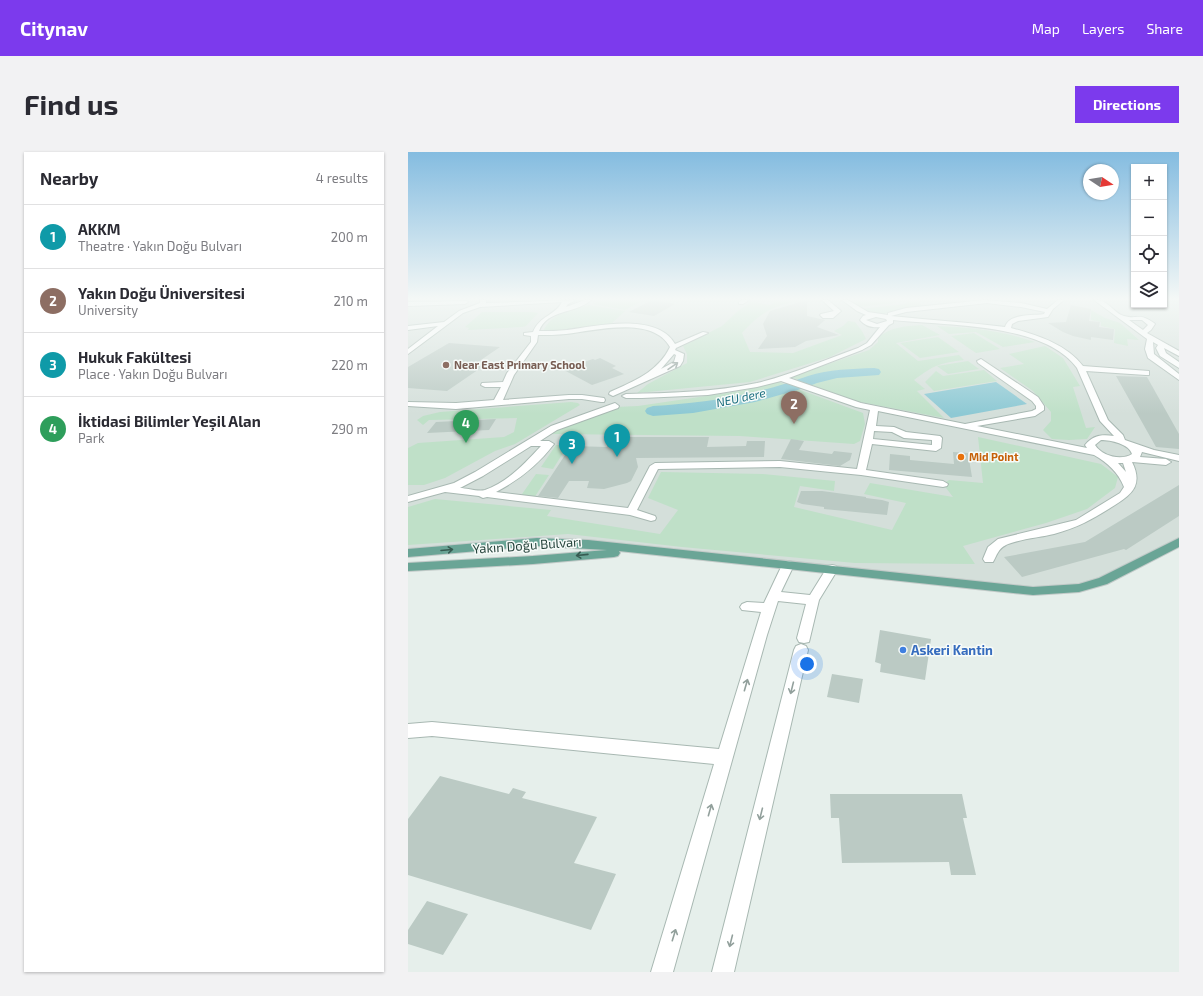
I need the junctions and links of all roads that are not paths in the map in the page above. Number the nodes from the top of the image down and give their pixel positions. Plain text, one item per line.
1 (426, 338) edge
2 (536, 338) edge
3 (666, 338) edge
4 (694, 338) edge
5 (873, 338) edge
6 (1037, 338) edge
7 (1151, 339) joint
8 (1161, 344) junction
9 (673, 349) junction
10 (535, 351) dead end
11 (408, 352) edge
12 (526, 352) junction
13 (1179, 354) edge
14 (981, 361) dead end
15 (1179, 366) edge
16 (1081, 368) junction
17 (1146, 373) dead end
18 (651, 375) junction
19 (781, 378) junction
20 (1179, 378) edge
21 (640, 382) junction
22 (505, 384) junction
23 (485, 385) dead end
24 (612, 394) junction
25 (668, 395) junction
26 (626, 396) junction
27 (545, 398) junction
28 (600, 401) junction
29 (497, 402) junction
30 (408, 404) edge
31 (618, 405) junction
32 (875, 411) junction
33 (1104, 422) junction
34 (961, 426) junction
35 (554, 428) junction
36 (872, 428) junction
37 (1094, 440) junction
38 (1121, 440) junction
39 (869, 442) junction
40 (528, 443) junction
41 (1055, 445) junction
42 (1132, 446) junction
43 (1101, 455) junction
44 (1179, 458) edge
45 (1129, 460) junction
46 (1179, 462) edge
47 (861, 472) junction
48 (467, 480) junction
49 (943, 484) dead end
50 (444, 489) junction
51 (1130, 489) junction
52 (408, 492) edge
53 (483, 495) junction
54 (408, 498) edge
55 (631, 512) junction
56 (651, 518) dead end
57 (1179, 542) edge
58 (649, 551) junction
59 (408, 553) edge
60 (989, 559) dead end
61 (788, 565) junction
62 (408, 566) edge
63 (832, 569) junction
64 (813, 600) junction
65 (771, 602) junction
66 (747, 608) dead end
67 (408, 731) edge
68 (725, 757) junction
69 (662, 972) edge
70 (723, 972) edge

1 - 11 street
2 - 12 street
3 - 9 street
4 - 9 street
5 - 19 street
6 - 16 street
7 - 8 street
7 - 20 street
8 - 13 street
8 - 15 street
9 - 18 street
18 -> 9 street
10 - 12 street
12 - 22 street
14 - 34 street
16 - 17 street
16 - 33 street
18 - 21 street
19 - 25 street
19 - 32 street
21 - 24 street
21 - 26 street
22 - 23 street
22 - 29 street
24 - 26 street
24 - 27 street
24 - 28 street
25 - 26 street
25 - 31 street
26 - 31 street
27 - 28 street
27 - 29 street
28 - 31 street
28 - 35 street
29 - 30 street
31 - 35 street
32 - 34 street
32 - 36 street
33 - 37 street
33 - 38 street
34 - 41 street
35 - 40 street
36 - 39 street
36 - 39 street
37 - 38 street
37 - 41 street
37 - 43 street
38 - 42 street
39 - 47 street
40 - 48 street
40 - 53 street
41 - 43 street
42 - 44 street
42 - 45 street
43 - 45 street
43 - 51 street
45 - 46 street
45 - 51 street
47 - 49 street
47 - 55 street
48 - 50 street
48 - 52 street
50 - 53 street
50 - 54 street
51 - 60 street
52 - 54 street
53 - 55 street
55 - 56 street
57 - 63 main road
59 -> 58 main road
58 - 61 main road
58 -> 62 main road, Yakın Doğu Bulvarı
61 - 63 main road
61 - 65 street
63 - 64 street
64 - 65 street
64 -> 70 street
65 - 66 street
68 -> 65 street
67 - 68 street
69 -> 68 street

